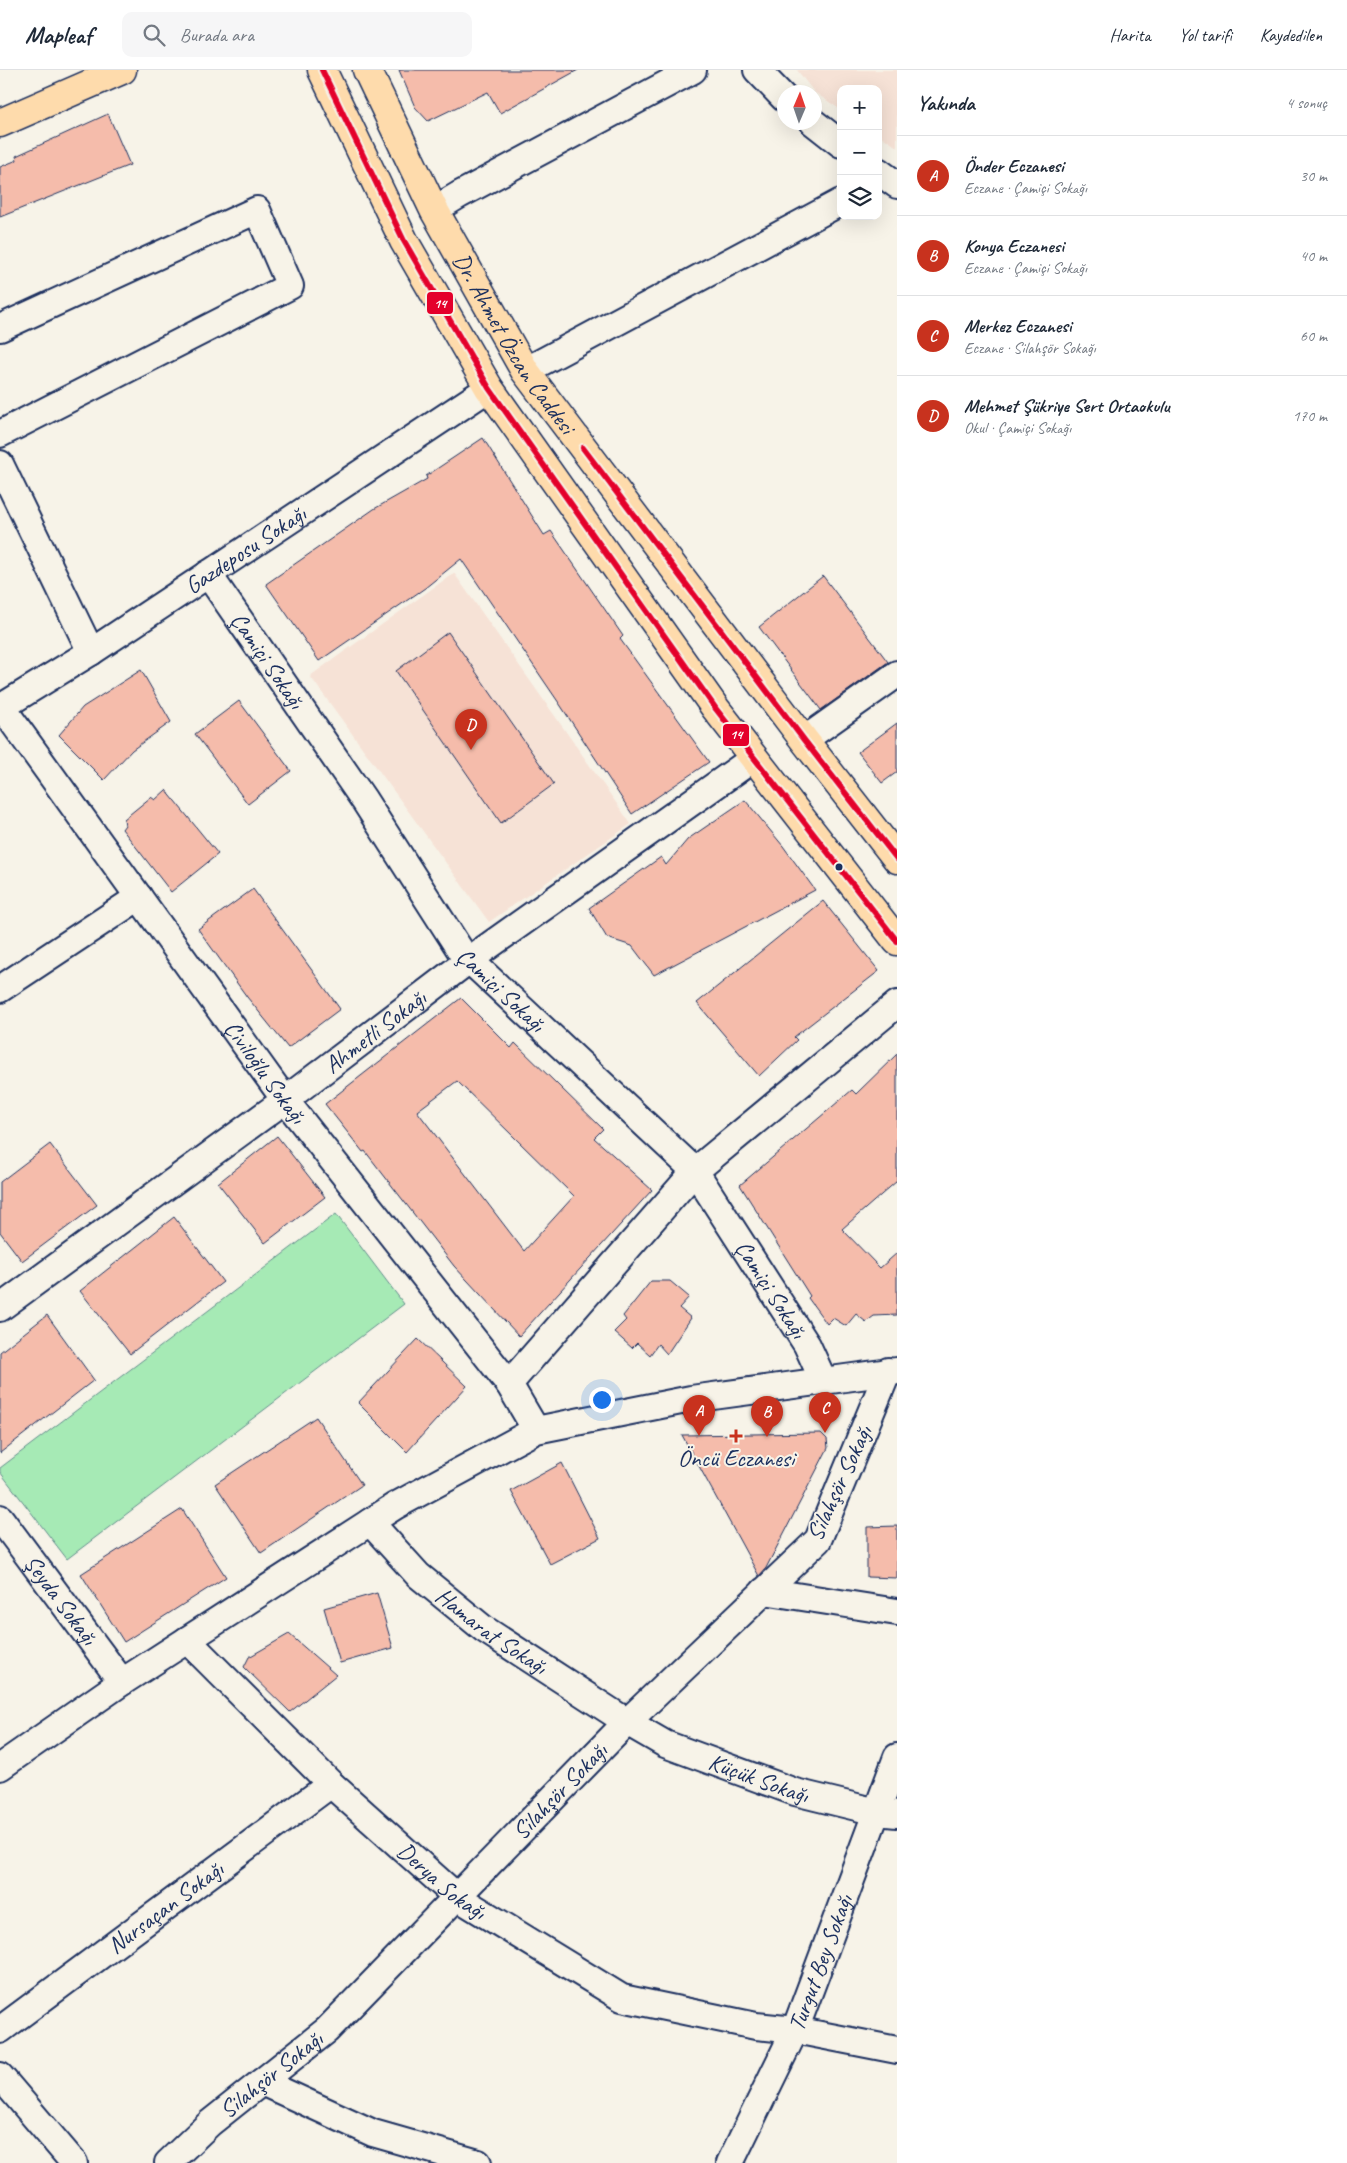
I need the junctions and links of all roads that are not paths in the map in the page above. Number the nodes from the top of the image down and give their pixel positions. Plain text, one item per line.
1 (122, 70) edge
2 (367, 70) edge
3 (693, 70) edge
4 (758, 70) edge
5 (322, 73) edge
6 (777, 90) edge
7 (0, 124) edge
8 (822, 129) edge
9 (837, 141) edge
10 (837, 204) edge
11 (434, 210) junction
12 (0, 328) edge
13 (525, 371) junction
14 (489, 388) junction
15 (0, 434) edge
16 (0, 464) edge
17 (208, 574) junction
18 (91, 652) junction
19 (897, 674) edge
20 (1, 708) edge
21 (804, 740) junction
22 (754, 758) junction
23 (897, 859) edge
24 (139, 897) junction
25 (897, 941) edge
26 (469, 960) junction
27 (0, 989) edge
28 (897, 1004) edge
29 (285, 1100) junction
30 (695, 1171) junction
31 (0, 1308) edge
32 (892, 1371) edge
33 (823, 1380) junction
34 (509, 1384) junction
35 (536, 1430) junction
36 (0, 1518) edge
37 (370, 1522) junction
38 (764, 1591) junction
39 (897, 1612) edge
40 (187, 1640) junction
41 (122, 1682) junction
42 (626, 1722) junction
43 (897, 1757) edge
44 (0, 1767) edge
45 (331, 1784) junction
46 (887, 1813) edge
47 (457, 1897) junction
48 (0, 2030) edge
49 (795, 2030) junction
50 (897, 2050) edge
51 (0, 2076) edge
52 (262, 2082) junction
53 (74, 2163) edge
54 (168, 2163) edge
55 (478, 2163) edge
56 (730, 2163) edge

1 - 7 main road
2 - 11 main road, Dr. Ahmet Özcan Caddesi
3 - 11 street
4 - 6 street
5 - 14 main road, Dr. Ahmet Özcan Caddesi
8 - 9 street
10 - 13 street
11 - 13 main road, Dr. Ahmet Özcan Caddesi
12 - 15 street
13 - 21 main road, Dr. Ahmet Özcan Caddesi
14 - 17 street, Gazdeposu Sokağı
14 - 22 main road, Dr. Ahmet Özcan Caddesi
16 - 18 street
17 - 18 street, Gazdeposu Sokağı
17 - 26 street, Çamiçi Sokağı
18 - 20 street, Gazdeposu Sokağı
19 - 21 street
20 - 24 street, Çiviloğlu Sokağı
21 - 23 main road, Dr. Ahmet Özcan Caddesi
22 - 25 main road, Dr. Ahmet Özcan Caddesi
22 - 26 street, Ahmetli Sokağı
24 - 27 street
24 - 29 street, Çiviloğlu Sokağı
26 - 29 street, Ahmetli Sokağı
26 - 30 street, Çamiçi Sokağı
28 - 30 street
29 - 31 street, Ahmetli Sokağı
29 - 34 street, Çiviloğlu Sokağı
30 - 33 street, Çamiçi Sokağı
30 - 34 street
32 - 33 street
32 - 38 street, Silahşör Sokağı
33 - 35 street
34 - 35 street, Çiviloğlu Sokağı
35 - 37 street
36 - 41 street, Şeyda Sokağı
37 - 40 street
37 - 42 street, Hamarat Sokağı
38 - 39 street
38 - 42 street, Silahşör Sokağı
40 - 41 street
40 - 45 street, Derya Sokağı
41 - 44 street
42 - 46 street, Küçük Sokağı
42 - 47 street, Silahşör Sokağı
43 - 46 street, Turgut Bey Sokağı
45 - 47 street, Derya Sokağı
45 - 48 street, Nursaçan Sokağı
46 - 49 street, Turgut Bey Sokağı
47 - 49 street, Derya Sokağı
47 - 52 street, Silahşör Sokağı
49 - 50 street, Derya Sokağı
49 - 56 street, Turgut Bey Sokağı
51 - 53 street
52 - 54 street, Silahşör Sokağı
52 - 55 street

